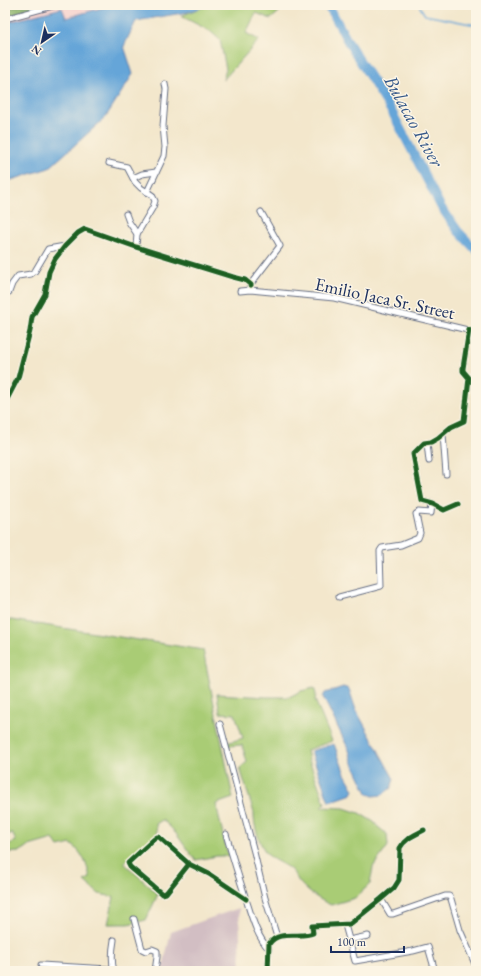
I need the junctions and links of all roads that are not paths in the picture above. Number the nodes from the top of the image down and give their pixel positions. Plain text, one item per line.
1 (56, 5) edge
2 (5, 19) edge
3 (165, 84) dead end
4 (109, 163) dead end
5 (156, 172) junction
6 (133, 178) junction
7 (147, 192) junction
8 (261, 212) dead end
9 (126, 214) dead end
10 (137, 234) junction
11 (65, 246) junction
12 (136, 247) junction
13 (250, 288) junction
14 (240, 291) dead end
15 (9, 292) dead end
16 (469, 330) junction
17 (476, 332) edge
18 (5, 403) edge
19 (443, 434) junction
20 (427, 443) junction
21 (429, 461) dead end
22 (446, 474) dead end
23 (432, 504) junction
24 (458, 504) dead end
25 (339, 597) dead end
26 (220, 724) dead end
27 (424, 830) dead end
28 (226, 834) dead end
29 (189, 864) junction
30 (246, 899) junction
31 (381, 899) junction
32 (134, 919) dead end
33 (345, 925) junction
34 (368, 936) dead end
35 (277, 937) junction
36 (114, 940) dead end
37 (349, 940) junction
38 (270, 949) junction
39 (41, 965) dead end
40 (476, 966) edge
41 (74, 969) edge
42 (114, 971) edge
43 (155, 971) edge
44 (268, 971) edge
45 (435, 971) edge

1 - 2 street
3 - 5 street
4 - 6 street
5 - 6 street
5 - 7 street
6 - 7 street
7 - 10 street
8 - 13 street
9 - 10 street
10 - 12 street
11 - 12 street
11 - 15 street
11 - 18 street
12 - 13 street
13 - 14 street, Emilio Jaca Sr. Street
13 - 16 street, Emilio Jaca Sr. Street
16 - 17 street, Emilio Jaca Sr. Street
16 - 19 street
19 - 20 street
19 - 22 street
20 - 21 street
20 - 23 street
23 - 24 street
23 - 25 street
26 - 35 street
27 - 31 street
28 - 30 street
29 - 29 street
29 - 30 street
30 - 38 street
31 - 33 street
31 - 40 street
32 - 43 street
33 - 35 street
33 - 37 street
34 - 37 street
35 - 38 street
36 - 42 street
37 - 45 street
38 - 44 street
39 - 41 street
41 - 42 street

